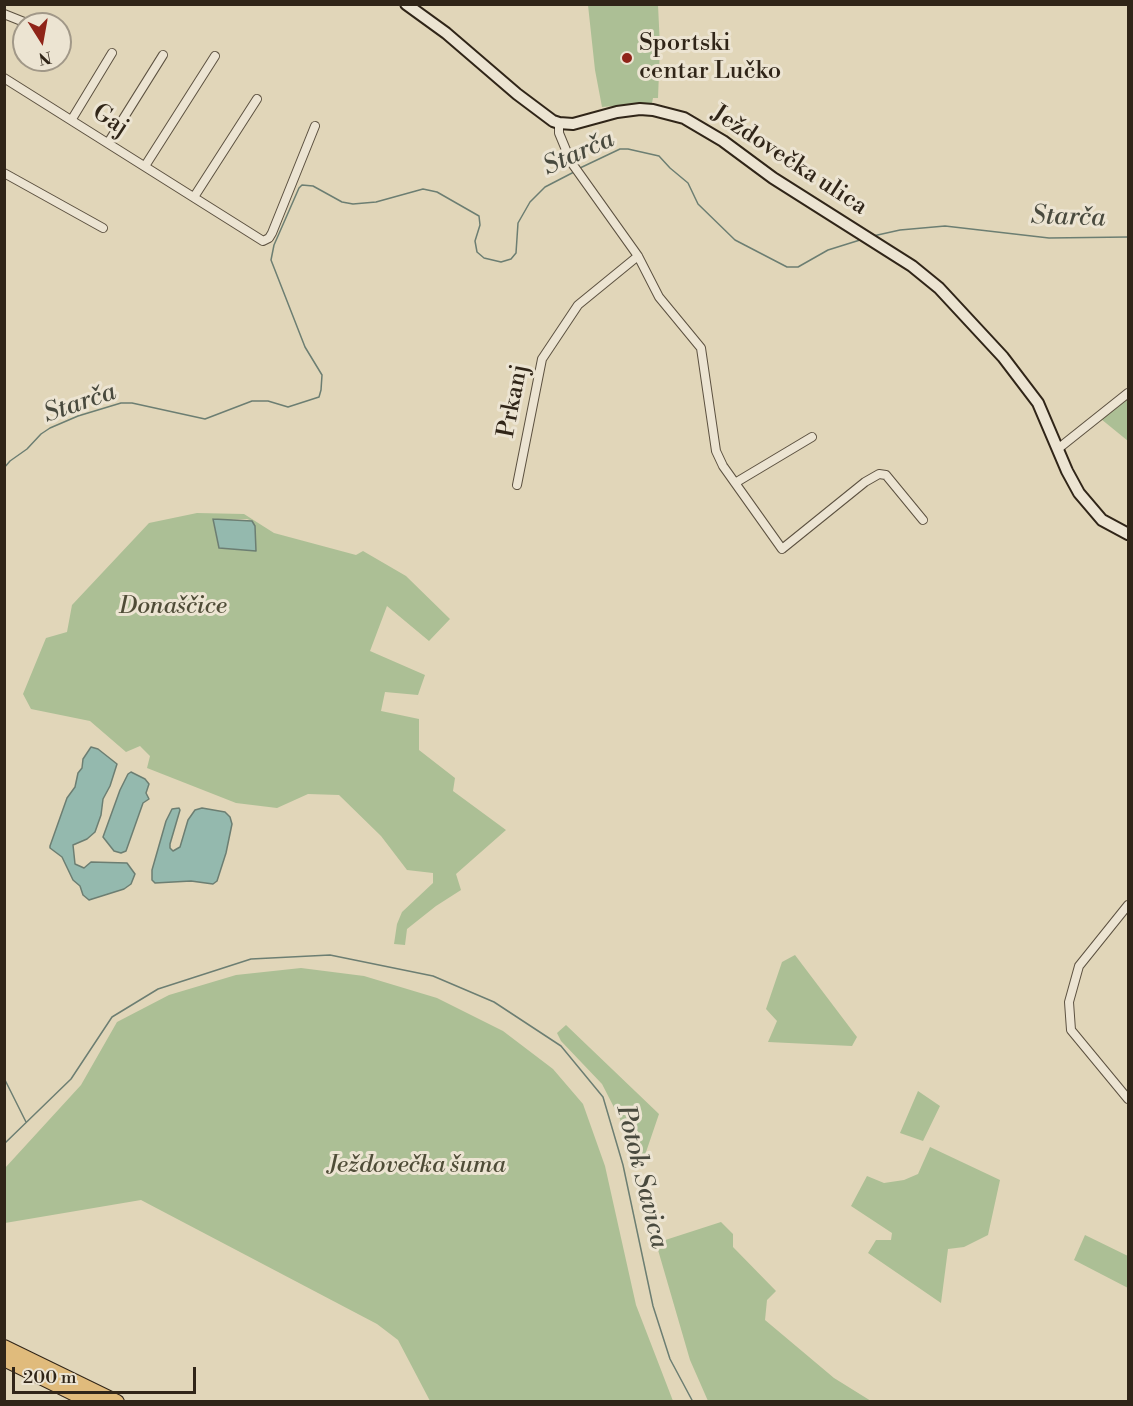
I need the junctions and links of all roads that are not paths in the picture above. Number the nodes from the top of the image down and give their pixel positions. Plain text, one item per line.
1 (406, 4) edge
2 (112, 53) dead end
3 (164, 55) dead end
4 (215, 56) dead end
5 (4, 78) edge
6 (257, 99) dead end
7 (72, 119) junction
8 (559, 123) junction
9 (315, 126) dead end
10 (108, 143) junction
11 (145, 166) junction
12 (4, 173) edge
13 (194, 197) junction
14 (103, 228) dead end
15 (638, 256) junction
16 (1128, 393) edge
17 (812, 437) dead end
18 (1059, 448) junction
19 (735, 483) junction
20 (517, 485) dead end
21 (922, 520) dead end
22 (1128, 534) edge
23 (1128, 905) edge
24 (1128, 1099) edge
25 (4, 1347) edge
26 (4, 1359) edge
27 (91, 1401) edge
28 (117, 1401) edge

1 - 8 main road
2 - 7 street
3 - 10 street
4 - 11 street
5 - 7 street, Gaj
6 - 13 street
7 - 10 street, Gaj
8 - 15 street
8 - 18 main road, Ježdovečka ulica
9 - 13 street, Gaj
10 - 11 street, Gaj
11 - 13 street, Gaj
12 - 14 street
15 - 19 street
15 - 20 street, Prkanj
16 - 18 street
17 - 19 street
18 - 22 main road, Ježdovečka ulica
19 - 21 street
23 - 24 street
25 - 28 highway
26 - 27 highway

